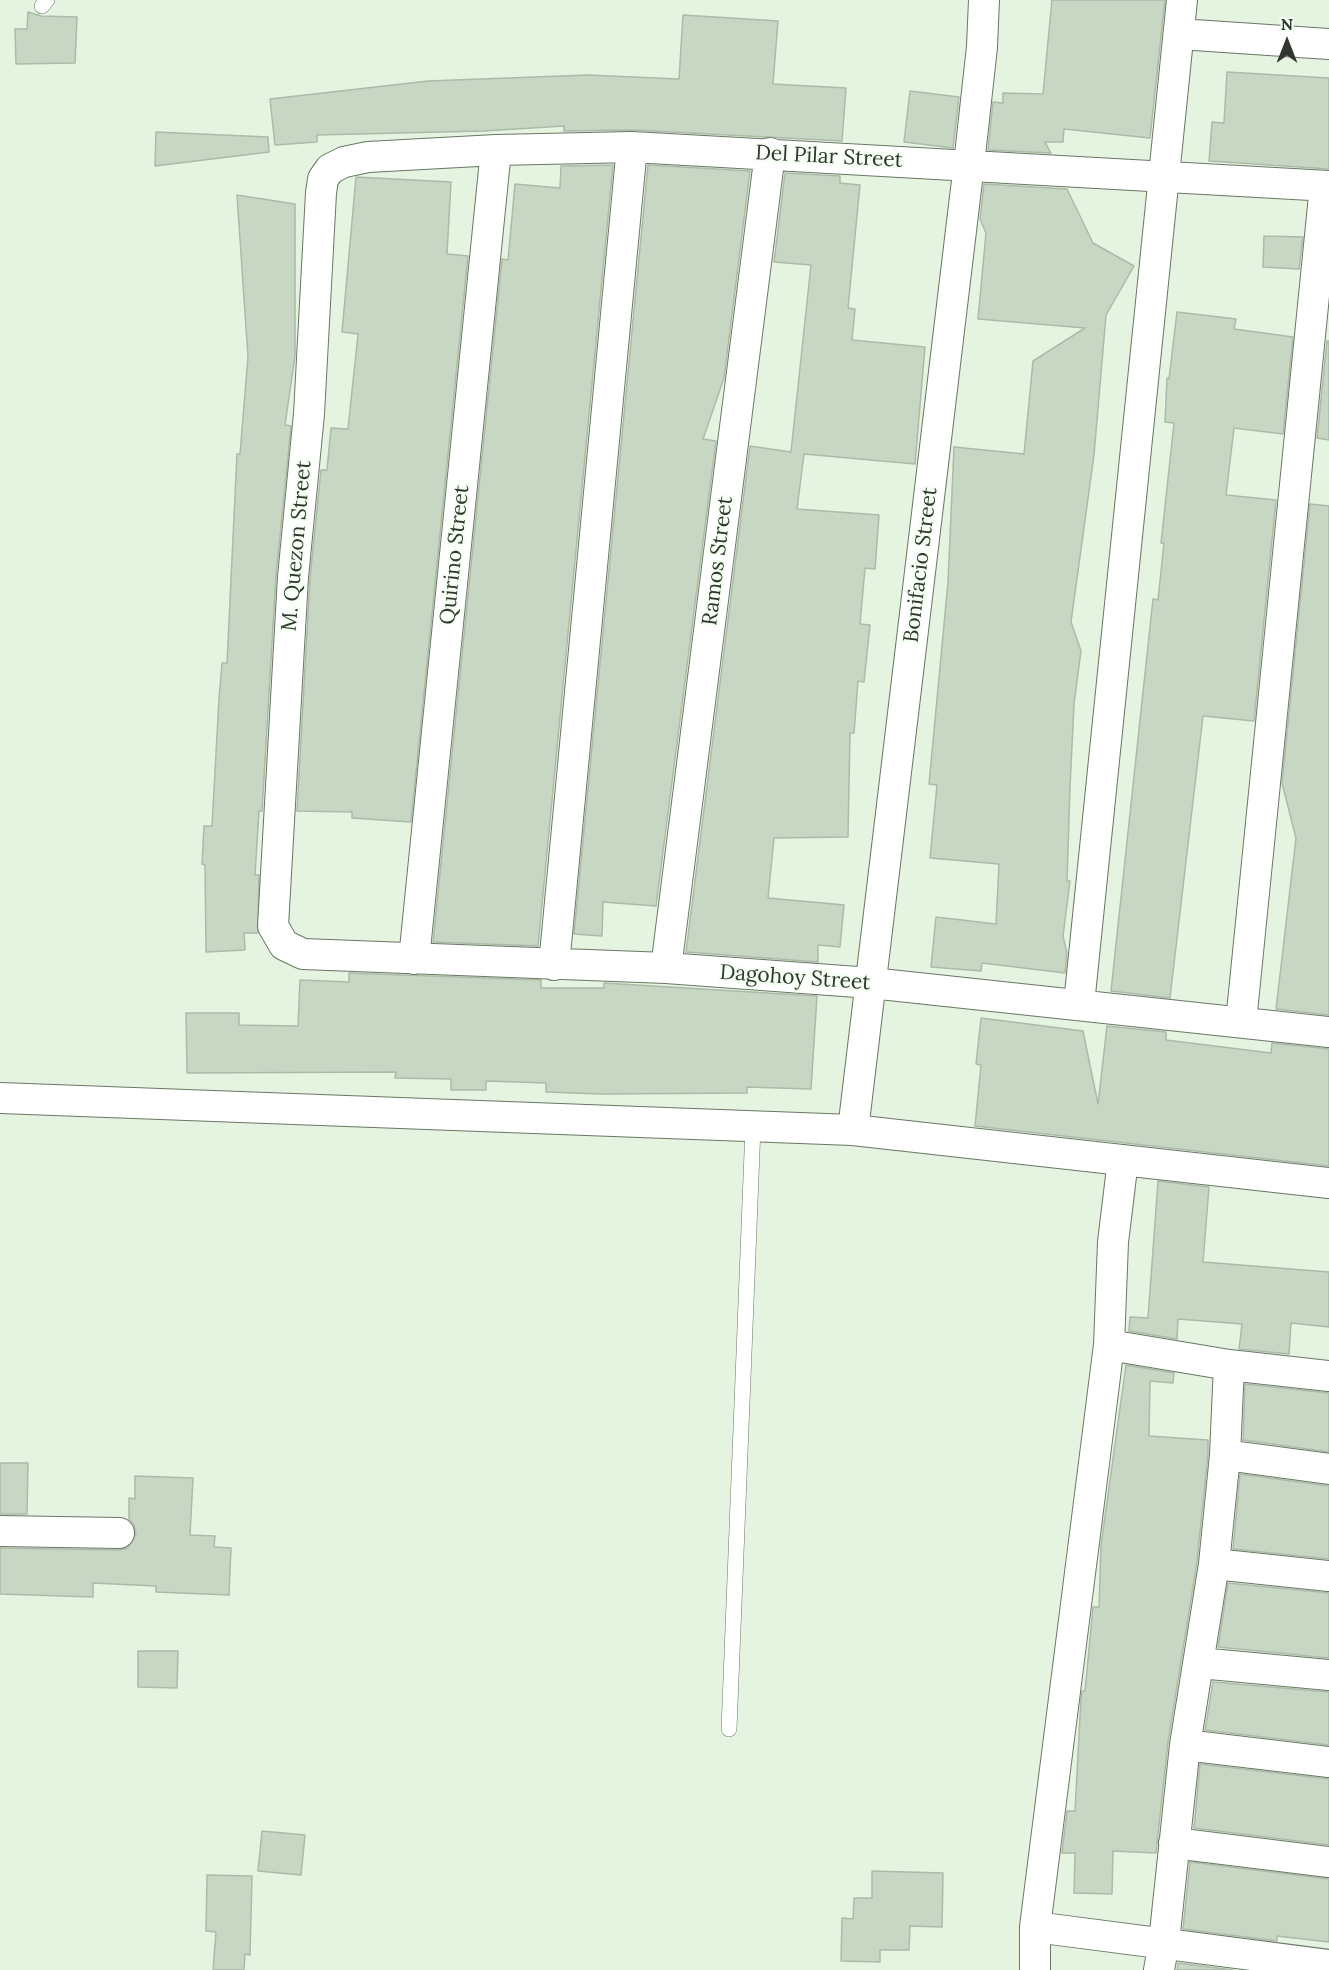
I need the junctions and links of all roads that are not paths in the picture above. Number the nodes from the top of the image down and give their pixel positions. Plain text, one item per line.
1 (984, 0) edge
2 (1182, 0) edge
3 (1179, 34) junction
4 (1329, 44) edge
5 (632, 147) junction
6 (496, 150) junction
7 (771, 153) junction
8 (969, 165) junction
9 (330, 169) joint
10 (1164, 176) junction
11 (1327, 186) edge
12 (273, 926) joint
13 (414, 960) junction
14 (554, 965) junction
15 (666, 968) junction
16 (871, 983) junction
17 (1079, 1004) junction
18 (1241, 1022) junction
19 (1329, 1032) edge
20 (0, 1098) edge
21 (753, 1127) junction
22 (853, 1130) junction
23 (1124, 1160) junction
24 (1329, 1183) edge
25 (1109, 1345) junction
26 (1229, 1365) junction
27 (1329, 1376) edge
28 (1225, 1455) junction
29 (1329, 1469) edge
30 (0, 1531) edge
31 (119, 1533) dead end
32 (1214, 1564) junction
33 (1329, 1576) edge
34 (1199, 1663) junction
35 (1329, 1675) edge
36 (729, 1730) dead end
37 (1185, 1745) junction
38 (1329, 1762) edge
39 (1174, 1843) junction
40 (1329, 1863) edge
41 (1035, 1928) junction
42 (1162, 1956) edge
43 (1329, 1965) edge
44 (1035, 1970) edge

1 - 8 street, Bonifacio Street
2 - 3 street
3 - 4 street
3 - 10 street
5 - 6 street, Del Pilar Street
5 - 7 street, Del Pilar Street
5 - 14 street
6 - 9 street, Del Pilar Street
6 - 13 street, Quirino Street
7 - 8 street, Del Pilar Street
7 - 15 street, Ramos Street
8 - 10 street, Del Pilar Street
8 - 16 street, Bonifacio Street
9 - 12 street, M. Quezon Street
10 - 11 street, Del Pilar Street
10 - 17 street
11 - 18 street
12 - 13 street, Dagohoy Street
13 - 14 street, Dagohoy Street
14 - 15 street, Dagohoy Street
15 - 16 street, Dagohoy Street
16 - 17 street, Dagohoy Street
16 - 22 street, Bonifacio Street
17 - 18 street, Dagohoy Street
18 - 19 street, Dagohoy Street
20 - 21 street
21 - 22 street
21 - 36 lane
22 - 23 street
23 - 24 street
23 - 25 street
25 - 26 street
25 - 41 street
26 - 27 street
26 - 28 street
28 - 29 street
28 - 32 street
30 - 31 street
32 - 33 street
32 - 34 street
34 - 35 street
34 - 37 street
37 - 38 street
37 - 39 street
39 - 40 street
39 - 42 street
41 - 42 street
41 - 44 street
42 - 43 street

